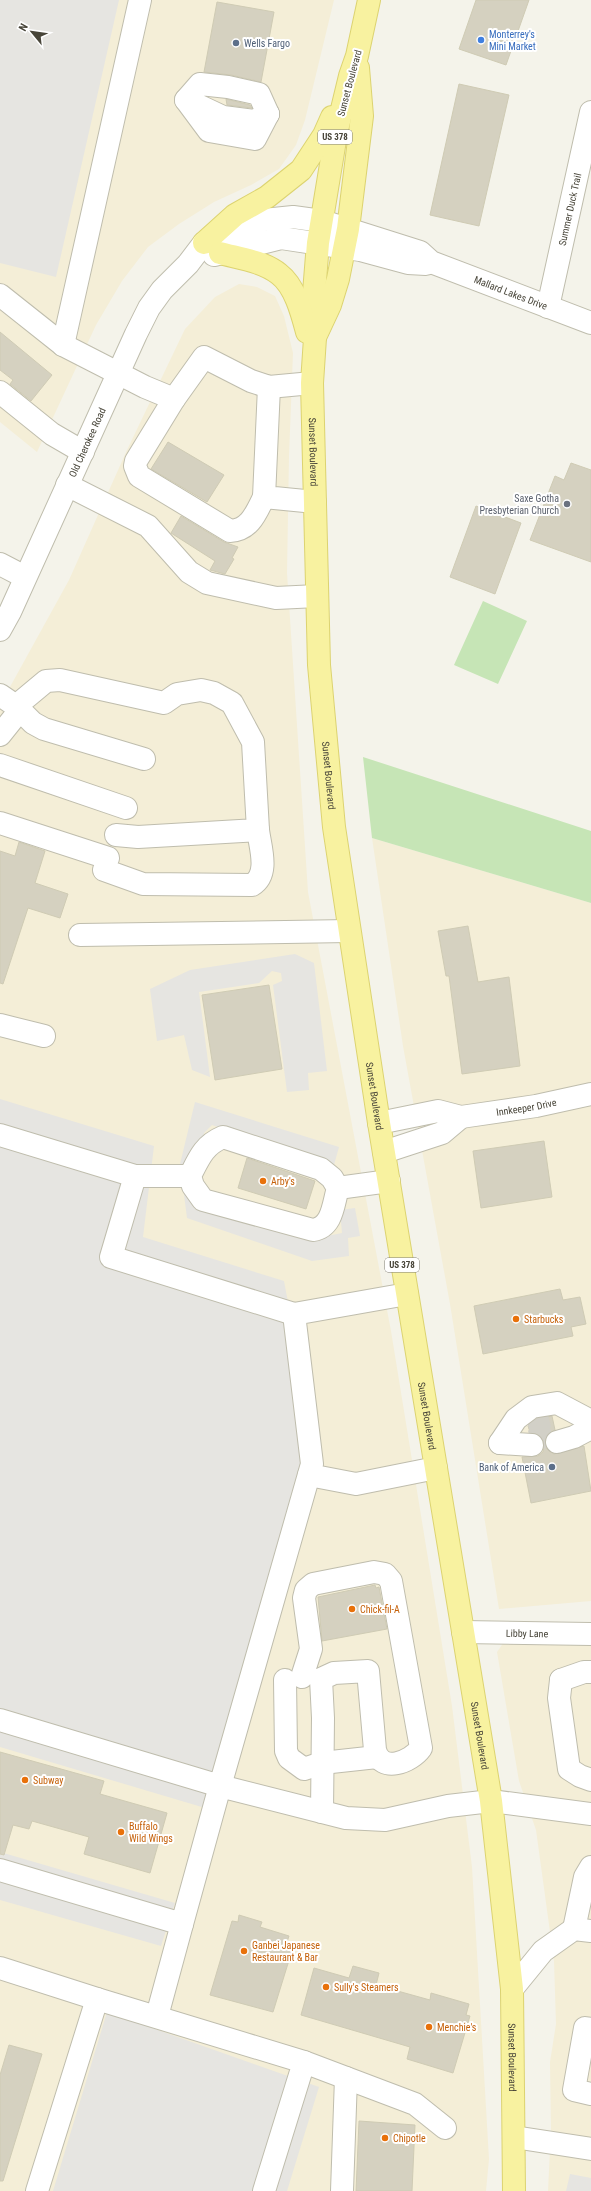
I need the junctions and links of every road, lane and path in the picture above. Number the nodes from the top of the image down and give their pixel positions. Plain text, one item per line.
1 (140, 0) edge
2 (369, 0) edge
3 (353, 66) junction
4 (186, 100) dead end
5 (591, 112) edge
6 (268, 114) dead end
7 (322, 221) junction
8 (346, 239) junction
9 (318, 243) junction
10 (212, 248) junction
11 (0, 295) edge
12 (548, 307) junction
13 (591, 323) edge
14 (64, 345) junction
15 (314, 348) junction
16 (118, 372) junction
17 (312, 383) junction
18 (269, 387) junction
19 (0, 392) edge
20 (174, 399) junction
21 (83, 452) junction
22 (67, 485) junction
23 (264, 497) junction
24 (315, 502) junction
25 (0, 564) edge
26 (25, 577) junction
27 (317, 596) junction
28 (0, 630) edge
29 (8, 700) edge
30 (0, 735) edge
31 (144, 759) dead end
32 (0, 765) edge
33 (126, 808) dead end
34 (0, 824) edge
35 (258, 830) junction
36 (116, 835) dead end
37 (349, 931) junction
38 (80, 935) dead end
39 (0, 1026) edge
40 (44, 1036) dead end
41 (591, 1094) edge
42 (461, 1117) junction
43 (379, 1123) junction
44 (0, 1135) edge
45 (384, 1152) junction
46 (135, 1176) junction
47 (190, 1176) junction
48 (389, 1181) junction
49 (338, 1188) junction
50 (407, 1294) junction
51 (294, 1314) junction
52 (591, 1424) edge
53 (555, 1429) tunnel mouth
54 (530, 1435) tunnel mouth
55 (436, 1468) junction
56 (309, 1475) junction
57 (463, 1632) junction
58 (591, 1634) edge
59 (256, 1663) junction
60 (591, 1672) edge
61 (303, 1679) junction
62 (561, 1680) junction
63 (591, 1683) edge
64 (0, 1720) edge
65 (384, 1761) junction
66 (322, 1763) junction
67 (591, 1780) edge
68 (220, 1786) junction
69 (491, 1801) junction
70 (322, 1812) junction
71 (591, 1814) edge
72 (591, 1867) edge
73 (0, 1870) edge
74 (182, 1924) junction
75 (583, 1930) edge
76 (0, 1968) edge
77 (512, 1989) junction
78 (96, 1998) junction
79 (157, 2016) junction
80 (591, 2029) edge
81 (304, 2062) junction
82 (346, 2078) junction
83 (591, 2094) edge
84 (445, 2128) dead end
85 (514, 2137) junction
86 (591, 2149) edge
87 (38, 2191) edge
88 (264, 2191) edge
89 (342, 2191) edge
90 (514, 2191) edge

1 - 14 street
2 - 3 main road, Sunset Boulevard / US 378
3 - 7 main road, Sunset Boulevard / US 378
3 - 8 main road
3 - 10 main road
4 - 6 street
5 - 12 street, Summer Duck Trail
7 - 8 street, Mallard Lakes Drive
7 - 9 main road, Sunset Boulevard / US 378
7 - 10 street, Old Cherokee Road
8 - 9 street, Mallard Lakes Drive
8 - 12 street, Mallard Lakes Drive
8 - 15 main road
9 - 10 street, Old Cherokee Road
9 - 15 main road, Sunset Boulevard / US 378
10 - 15 main road
10 - 16 street, Old Cherokee Road
11 - 14 street
12 - 13 street, Mallard Lakes Drive
14 - 16 street
15 - 17 main road, Sunset Boulevard / US 378
16 - 20 street
16 - 21 street, Old Cherokee Road
17 - 18 street
17 - 24 main road, Sunset Boulevard / US 378
18 - 20 street
18 - 23 street
19 - 21 street
20 - 23 street
21 - 22 street, Old Cherokee Road
22 - 26 street, Old Cherokee Road
22 - 27 street
23 - 24 street
24 - 27 main road, Sunset Boulevard / US 378
25 - 26 street
26 - 28 street, Old Cherokee Road
27 - 37 main road, Sunset Boulevard / US 378
29 - 30 street
29 - 31 street
29 - 35 street
32 - 33 street
34 - 35 street
35 - 36 street
37 - 38 street
37 - 43 main road, Sunset Boulevard / US 378
39 - 40 street
41 - 42 street, Innkeeper Drive
42 - 43 street, Innkeeper Drive
42 - 45 street
43 - 45 main road, Sunset Boulevard / US 378
44 - 46 street
45 - 48 main road, Sunset Boulevard / US 378
46 - 47 street
46 - 51 street
47 - 49 street
47 - 49 street
48 - 49 street
48 - 50 main road, Sunset Boulevard / US 378
50 - 51 street
50 - 55 main road, Sunset Boulevard / US 378
51 - 56 street
52 - 53 street
52 - 54 street
55 - 56 street
55 - 57 main road, Sunset Boulevard / US 378
56 - 59 street
57 - 58 street, Libby Lane
57 - 69 main road, Sunset Boulevard / US 378
59 - 61 street
59 - 68 street
60 - 62 street
61 - 65 street
61 - 65 street
61 - 66 street
61 - 66 street
62 - 63 street
62 - 67 street
64 - 68 street
65 - 66 street
66 - 70 street
68 - 70 street
68 - 74 street
69 - 70 street
69 - 71 street
69 - 77 main road, Sunset Boulevard / US 378
72 - 75 street
73 - 74 street
74 - 79 street
75 - 77 street
76 - 78 street
77 - 85 main road, Sunset Boulevard / US 378
78 - 79 street
78 - 87 street
79 - 81 street
80 - 83 street
81 - 82 street
81 - 88 street
82 - 84 street
82 - 89 street
85 - 86 street
85 - 90 main road, Sunset Boulevard / US 378

